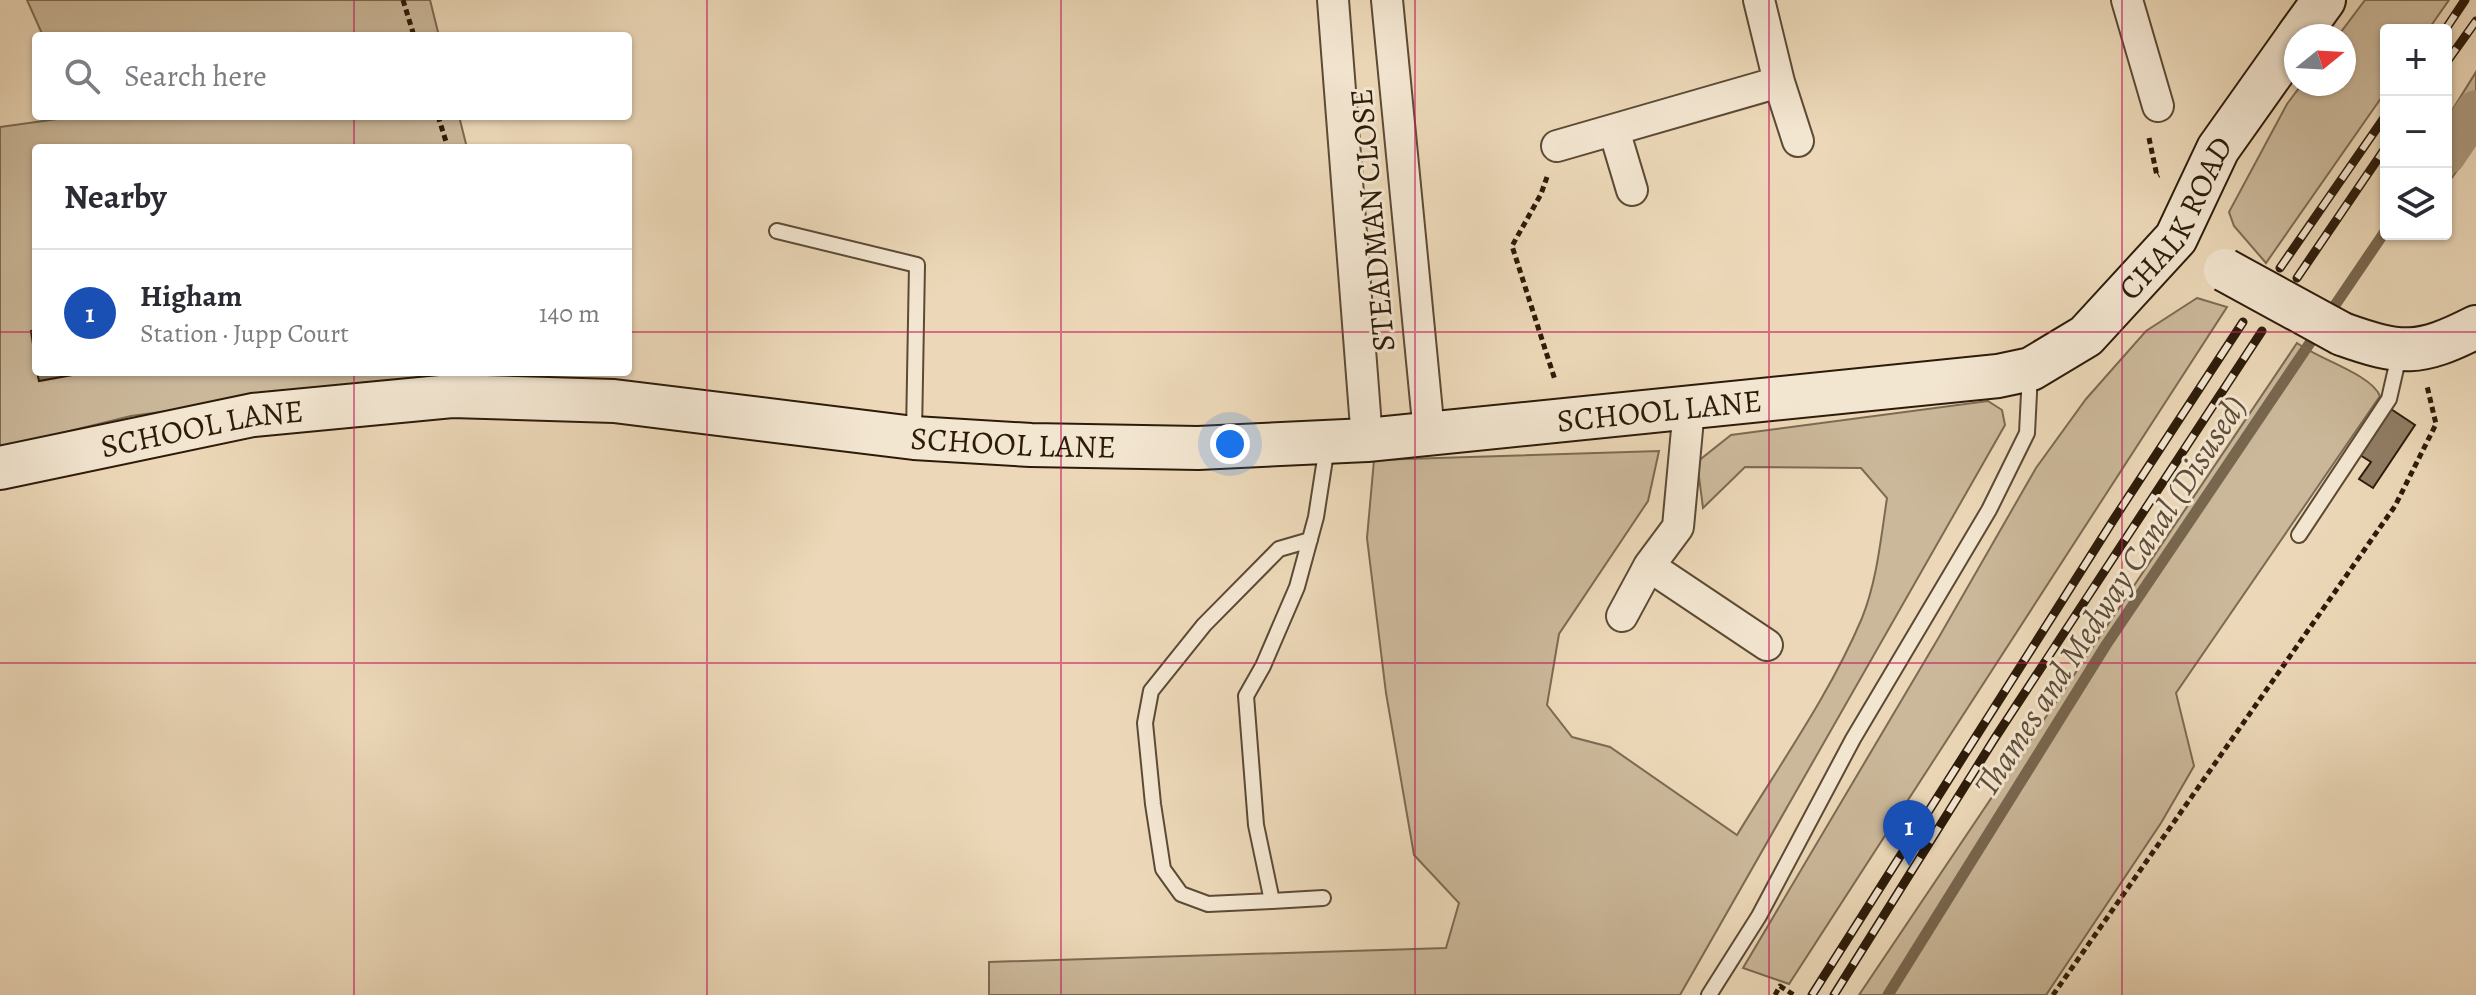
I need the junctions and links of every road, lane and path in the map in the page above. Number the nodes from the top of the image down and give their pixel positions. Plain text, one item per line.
1 (403, 0) edge
2 (1333, 0) edge
3 (1387, 0) edge
4 (1759, 0) edge
5 (2127, 0) edge
6 (2324, 0) edge
7 (2307, 24) edge
8 (413, 32) edge
9 (2284, 56) edge
10 (1779, 82) junction
11 (2158, 106) joint
12 (439, 120) edge
13 (1614, 130) junction
14 (1798, 141) dead end
15 (447, 144) edge
16 (1557, 146) joint
17 (2218, 149) junction
18 (1632, 190) dead end
19 (777, 231) dead end
20 (2176, 238) junction
21 (2476, 327) edge
22 (2409, 350) junction
23 (2031, 369) junction
24 (1689, 408) junction
25 (1568, 421) junction
26 (1429, 433) junction
27 (914, 438) junction
28 (1347, 441) junction
29 (0, 468) edge
30 (2299, 535) dead end
31 (1310, 540) junction
32 (1649, 566) junction
33 (1622, 616) dead end
34 (1767, 645) dead end
35 (1323, 898) dead end
36 (1272, 901) junction
37 (1709, 995) edge
38 (1775, 995) edge
39 (1794, 995) edge
40 (2053, 995) edge

1 - 8 path
2 - 28 street
3 - 26 street, STEADMAN CLOSE
4 - 10 street
5 - 11 street
6 - 7 street, CHALK ROAD
9 - 17 street, CHALK ROAD
10 - 13 street
10 - 14 street
11 - 17 path
12 - 15 path
13 - 16 street
13 - 18 street
16 - 25 path
17 - 20 street, CHALK ROAD
19 - 27 lane
20 - 22 street, bridge
20 - 23 street, CHALK ROAD
21 - 22 street
22 - 30 lane
22 - 40 path
23 - 24 street, SCHOOL LANE
23 - 37 lane
24 - 25 street, SCHOOL LANE
24 - 32 street
25 - 26 street, SCHOOL LANE
26 - 28 street, SCHOOL LANE
27 - 28 street, SCHOOL LANE
27 - 29 street, SCHOOL LANE
28 - 31 lane
31 - 36 lane
31 - 36 lane
32 - 33 street
32 - 34 street
35 - 36 lane
38 - 39 path

